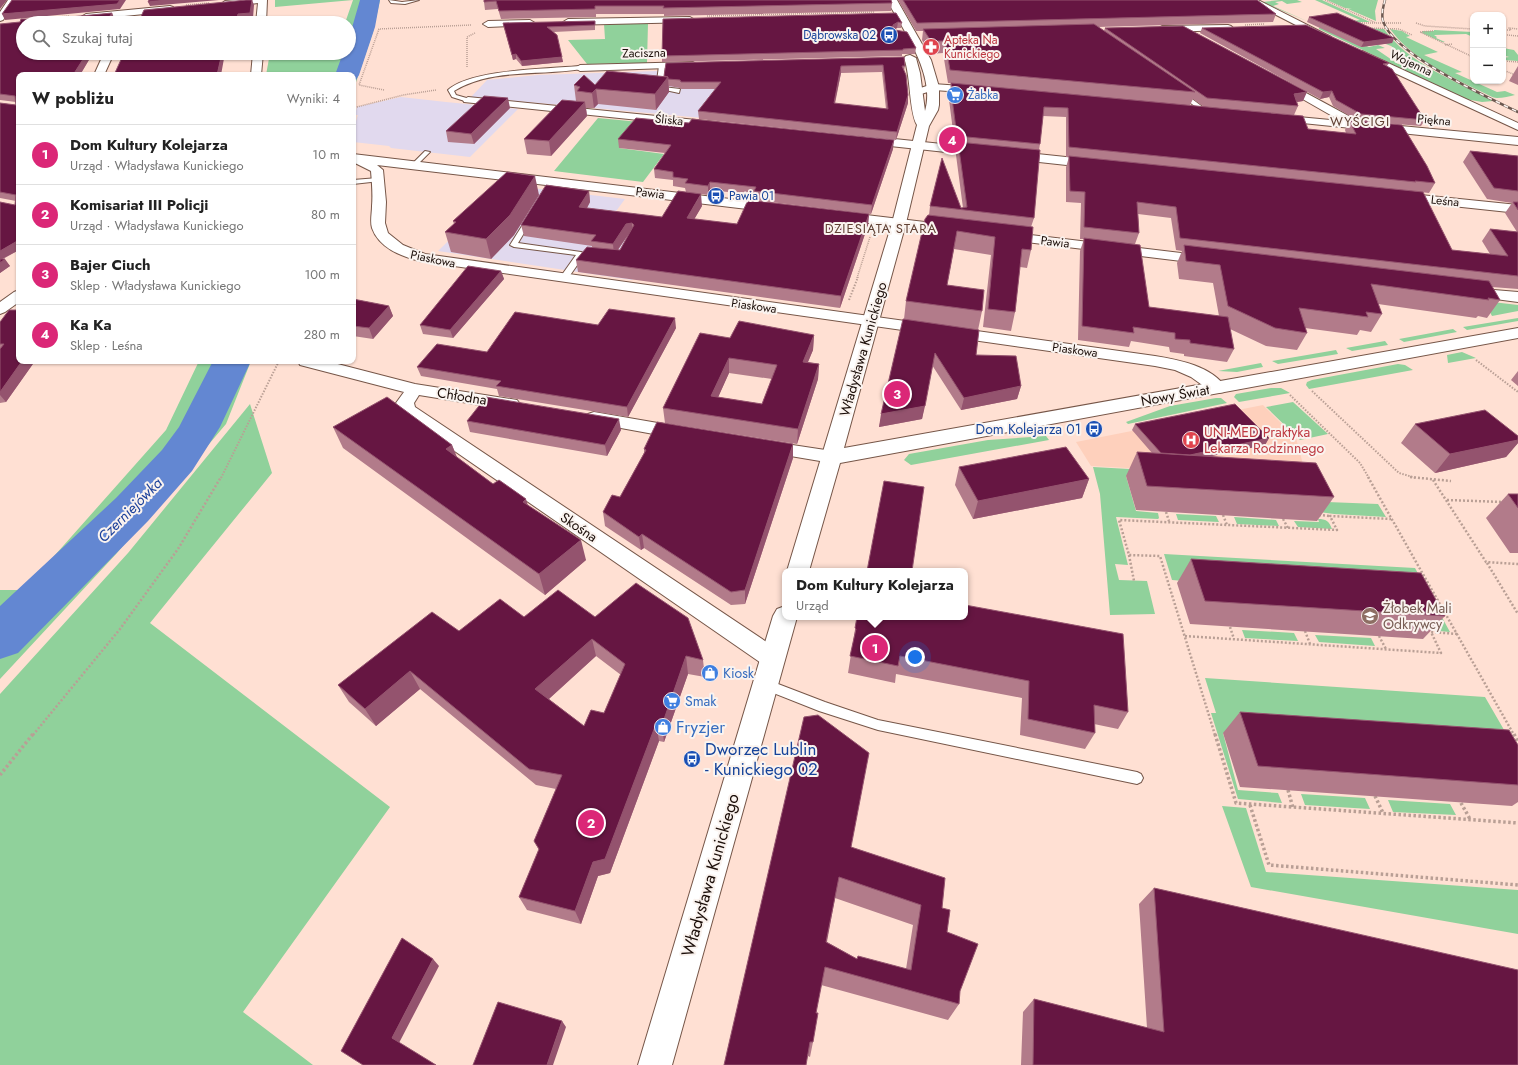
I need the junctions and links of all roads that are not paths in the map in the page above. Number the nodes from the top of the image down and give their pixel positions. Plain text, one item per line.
1 (12, 0) edge
2 (263, 0) edge
3 (391, 0) edge
4 (417, 0) edge
5 (1251, 0) edge
6 (216, 5) edge
7 (881, 6) edge
8 (176, 8) edge
9 (130, 9) junction
10 (894, 15) junction
11 (88, 16) edge
12 (127, 16) edge
13 (262, 16) edge
14 (0, 18) edge
15 (703, 19) edge
16 (561, 22) edge
17 (538, 23) edge
18 (488, 24) road end
19 (1239, 26) edge
20 (1286, 26) edge
21 (1304, 26) junction
22 (1183, 29) junction
23 (1154, 30) edge
24 (898, 34) joint
25 (926, 35) edge
26 (911, 36) junction
27 (1202, 39) edge
28 (1333, 40) edge
29 (905, 48) edge
30 (1354, 50) edge
31 (106, 60) edge
32 (257, 60) edge
33 (925, 60) junction
34 (906, 61) junction
35 (701, 65) edge
36 (662, 66) junction
37 (580, 68) joint
38 (100, 72) edge
39 (256, 72) edge
40 (1271, 77) edge
41 (933, 87) junction
42 (653, 88) edge
43 (660, 88) junction
44 (985, 90) edge
45 (1176, 91) edge
46 (677, 92) dead end
47 (918, 92) junction
48 (468, 100) joint
49 (1182, 110) edge
50 (1210, 112) joint
51 (1268, 117) edge
52 (727, 126) edge
53 (924, 126) junction
54 (1360, 126) junction
55 (1518, 127) edge
56 (851, 139) edge
57 (1518, 141) edge
58 (918, 146) junction
59 (427, 152) dead end
60 (356, 158) edge
61 (356, 159) edge
62 (414, 165) junction
63 (1106, 165) edge
64 (432, 167) junction
65 (385, 179) junction
66 (356, 182) edge
67 (1391, 196) edge
68 (536, 209) edge
69 (1518, 209) edge
70 (787, 210) edge
71 (826, 214) edge
72 (898, 223) junction
73 (967, 231) edge
74 (991, 234) edge
75 (1220, 262) edge
76 (563, 279) junction
77 (1456, 290) edge
78 (16, 297) edge
79 (1518, 298) edge
80 (0, 309) edge
81 (870, 322) junction
82 (1518, 333) edge
83 (318, 364) edge
84 (415, 388) junction
85 (1218, 388) junction
86 (525, 407) edge
87 (580, 416) edge
88 (699, 436) edge
89 (754, 445) edge
90 (832, 457) junction
91 (799, 568) edge
92 (784, 620) edge
93 (768, 671) junction
94 (1137, 778) dead end
95 (656, 1065) edge

1 - 14 street
2 - 6 street
2 - 13 street
3 - 4 lane
5 - 21 street
7 - 10 main road, Władysława Kunickiego
8 - 9 street
9 - 11 street
9 - 12 street
10 - 24 main road, Władysława Kunickiego
10 - 26 main road, Władysława Kunickiego
15 - 16 street
17 - 18 street
19 - 22 street
20 - 21 street
21 - 28 street
22 - 23 street
22 - 27 street
24 - 26 street
25 - 26 street
26 - 33 main road, Władysława Kunickiego
29 - 34 main road
30 - 55 street, Wojenna
31 - 38 street
32 - 39 street
33 - 34 street
33 - 41 main road, Władysława Kunickiego
34 - 47 main road
35 - 36 street, Zaciszna
36 - 37 street, Zaciszna
36 - 43 lane
37 - 48 lane
40 - 54 street
41 - 44 street
41 - 47 street
41 - 53 main road, Władysława Kunickiego
42 - 43 lane
43 - 46 lane
45 - 50 lane
47 - 53 main road
48 - 52 street, Śliska
49 - 50 street
51 - 54 street, Piękna
53 - 58 main road, Władysława Kunickiego
54 - 57 street, Piękna
56 - 58 street
58 - 63 street
58 - 72 main road, Władysława Kunickiego
59 - 62 lane
60 - 62 street, Pawia
61 - 65 street
62 - 64 street, Pawia
64 - 65 street
64 - 70 street, Pawia
65 - 66 lane
65 - 76 street, Piaskowa
67 - 69 street, Leśna
68 - 76 lane
71 - 72 street
72 - 73 street
72 - 81 main road, Władysława Kunickiego
74 - 75 street, Pawia
76 - 81 street, Piaskowa
77 - 79 street
78 - 80 street
81 - 85 street, Piaskowa
81 - 90 main road, Władysława Kunickiego
82 - 85 main road, Nowy Świat
83 - 84 street, Chłodna
84 - 86 street, Chłodna
84 - 93 street, Skośna
85 - 90 main road, Nowy Świat
87 - 88 street
89 - 90 street
90 - 91 main road, Władysława Kunickiego
92 - 93 main road, Władysława Kunickiego
93 - 94 lane
93 - 95 main road, Władysława Kunickiego

